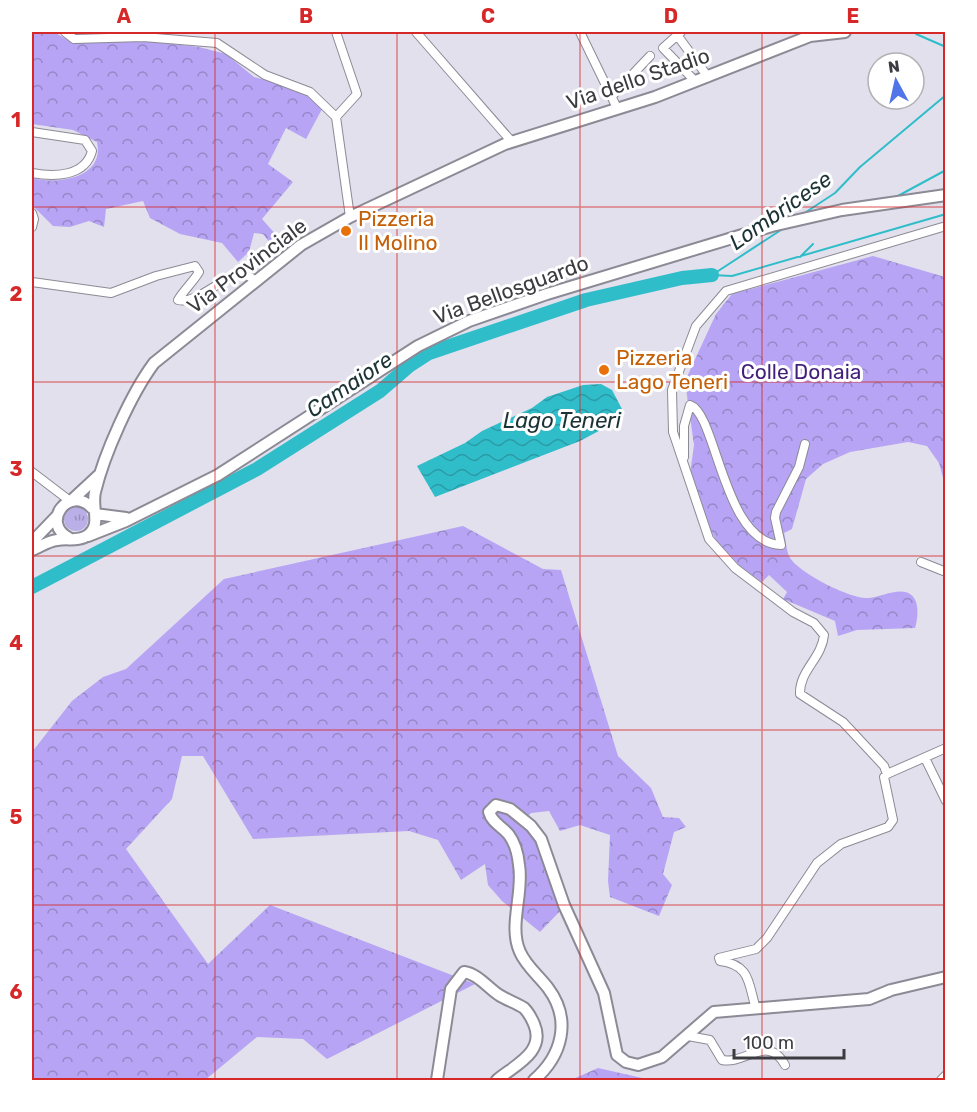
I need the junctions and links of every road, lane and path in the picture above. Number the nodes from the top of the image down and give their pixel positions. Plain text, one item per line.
1 (64, 32) edge
2 (336, 32) edge
3 (416, 32) edge
4 (580, 32) edge
5 (845, 32) edge
6 (679, 33) edge
7 (810, 34) edge
8 (650, 56) dead end
9 (708, 77) junction
10 (695, 81) junction
11 (612, 96) junction
12 (617, 108) junction
13 (336, 117) junction
14 (32, 132) edge
15 (512, 142) junction
16 (32, 173) edge
17 (945, 195) edge
18 (32, 213) edge
19 (350, 217) junction
20 (945, 226) edge
21 (32, 227) edge
22 (255, 281) junction
23 (32, 282) edge
24 (805, 444) dead end
25 (684, 461) junction
26 (32, 472) edge
27 (101, 473) junction
28 (71, 501) junction
29 (94, 511) junction
30 (56, 517) junction
31 (129, 519) junction
32 (87, 536) junction
33 (69, 538) junction
34 (32, 542) edge
35 (32, 550) edge
36 (921, 562) dead end
37 (945, 572) edge
38 (945, 748) edge
39 (926, 758) junction
40 (887, 774) junction
41 (945, 801) edge
42 (945, 977) edge
43 (756, 1009) junction
44 (688, 1036) junction
45 (785, 1065) dead end
46 (945, 1075) edge
47 (437, 1080) edge
48 (497, 1080) edge
49 (534, 1080) edge
50 (941, 1080) edge

1 - 13 street
2 - 13 street
3 - 15 street
4 - 11 street
5 - 7 street, Via dello Stadio
6 - 9 street
6 - 10 street
7 - 9 street, Via dello Stadio
8 - 11 street
9 - 10 street, Via dello Stadio
10 - 12 street, Via dello Stadio
11 - 12 street
12 - 15 street, Via dello Stadio
13 - 19 street
14 - 16 street
15 - 19 street, Via Provinciale
17 - 31 street, Via Bellosguardo
18 - 21 street
19 - 22 street, Via Provinciale
20 - 25 street
22 - 23 street
22 - 27 street, Via Provinciale
24 - 25 street
25 - 40 street
26 - 28 street
27 - 28 street, Via Provinciale
27 - 29 street, Via Provinciale
28 - 29 street
28 - 30 street, Via Provinciale
29 - 31 street
29 - 32 street, Via Provinciale
30 - 33 street
30 - 34 street, Via Provinciale
31 - 32 street
32 - 33 street
33 - 35 street
36 - 37 street
38 - 39 street
39 - 40 street
39 - 41 street
40 - 43 street
42 - 43 street
43 - 44 street
44 - 45 street
44 - 49 street
46 - 50 street
47 - 48 street

